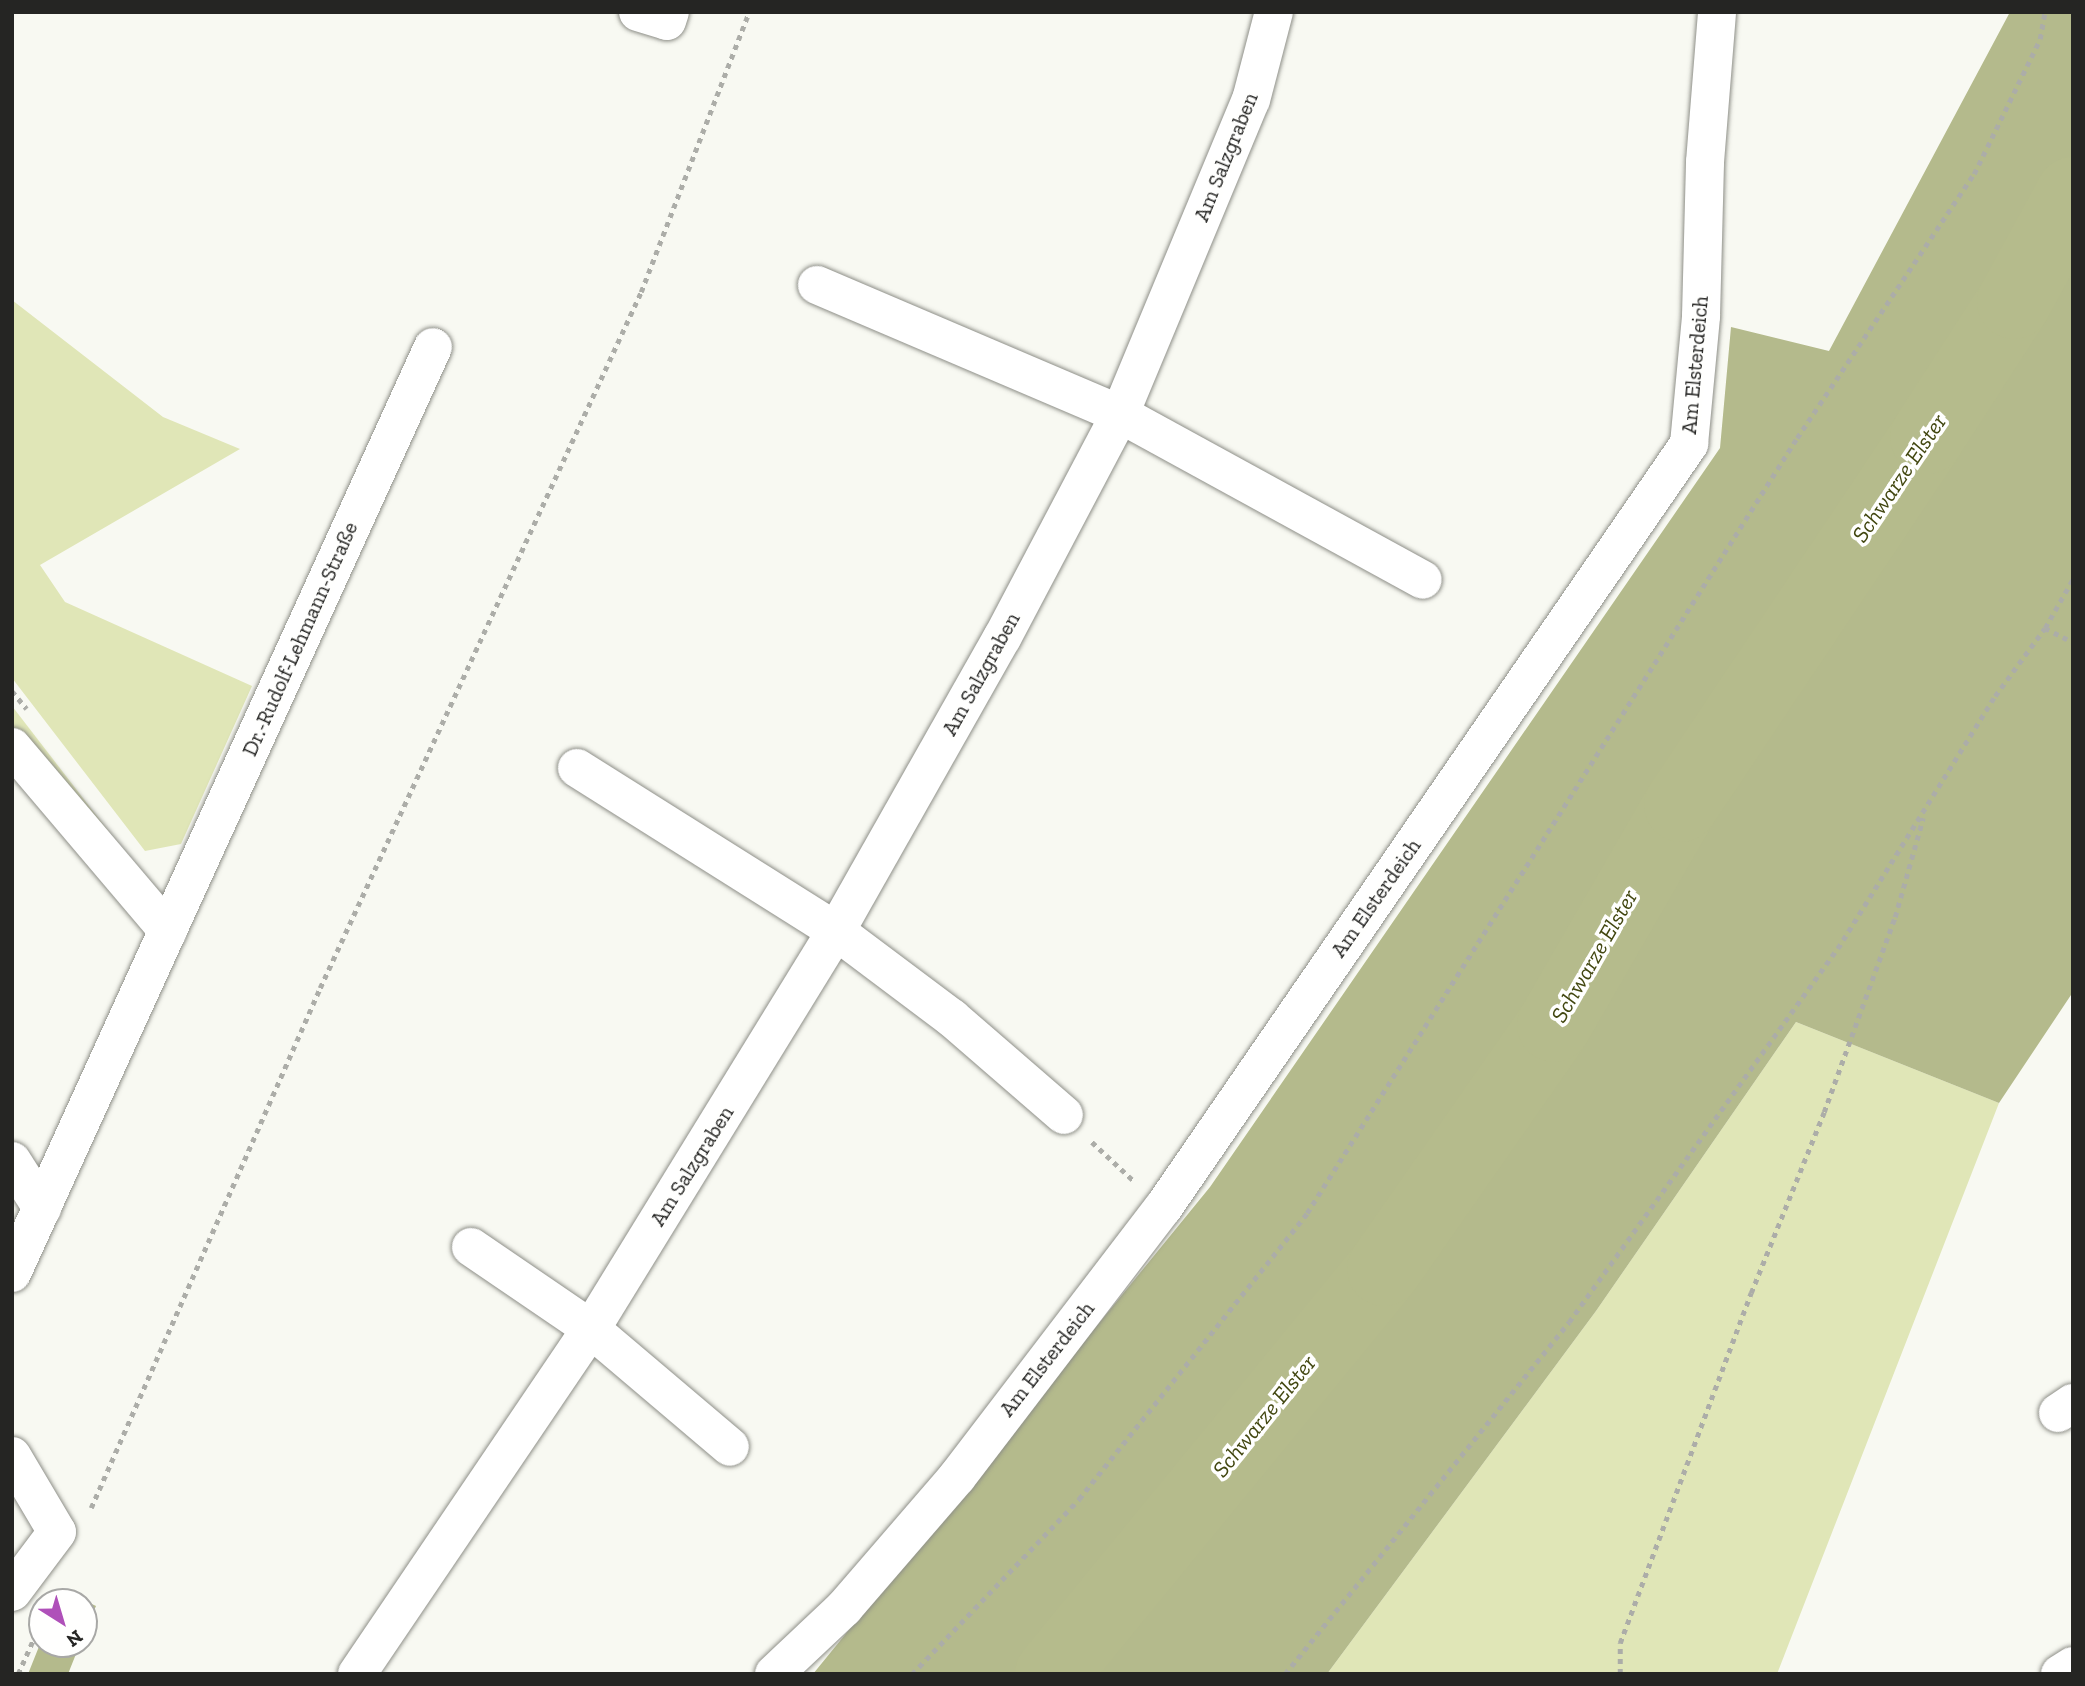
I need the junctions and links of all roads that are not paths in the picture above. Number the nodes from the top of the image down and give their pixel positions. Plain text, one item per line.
1 (638, 12) edge
2 (670, 12) edge
3 (1274, 12) edge
4 (1717, 12) edge
5 (817, 285) dead end
6 (432, 347) dead end
7 (1120, 414) junction
8 (1423, 580) dead end
9 (12, 747) edge
10 (577, 768) dead end
11 (168, 931) junction
12 (836, 931) junction
13 (1064, 1115) road end
14 (12, 1161) edge
15 (42, 1208) junction
16 (471, 1247) dead end
17 (12, 1273) edge
18 (591, 1329) junction
19 (730, 1447) dead end
20 (12, 1456) edge
21 (12, 1592) edge
22 (2073, 1666) edge
23 (357, 1674) edge
24 (774, 1674) edge
25 (2060, 1674) edge

1 - 2 street
3 - 7 street, Am Salzgraben
4 - 24 street, Am Elsterdeich
5 - 7 street
6 - 11 street, Dr.-Rudolf-Lehmann-Straße
7 - 8 street
7 - 12 street, Am Salzgraben
9 - 11 street
10 - 12 street
11 - 15 street, Dr.-Rudolf-Lehmann-Straße
12 - 13 street
12 - 18 street, Am Salzgraben
14 - 15 street
15 - 17 street, Dr.-Rudolf-Lehmann-Straße
16 - 18 street
18 - 19 street
18 - 23 street, Am Salzgraben
20 - 21 street
22 - 25 street

